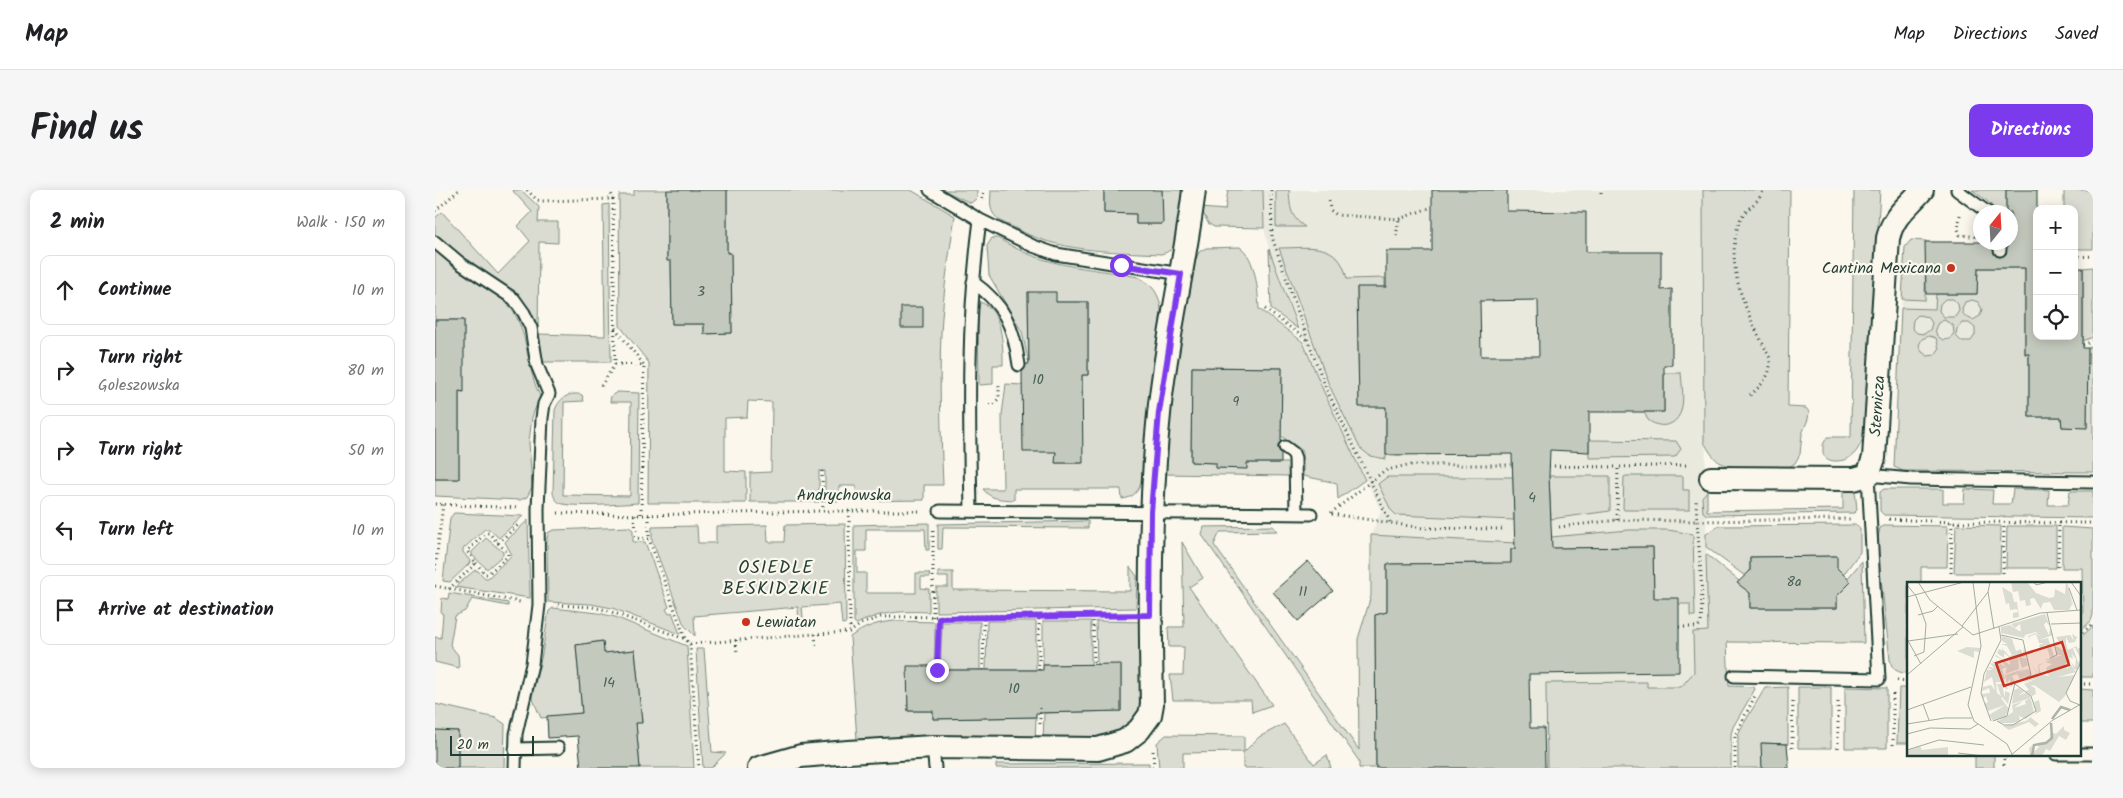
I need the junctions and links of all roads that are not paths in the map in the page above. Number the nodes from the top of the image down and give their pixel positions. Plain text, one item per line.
1 (930, 190) edge
2 (1194, 190) edge
3 (1922, 190) edge
4 (1957, 190) edge
5 (1977, 205) edge
6 (980, 220) junction
7 (435, 242) edge
8 (1181, 274) junction
9 (973, 282) junction
10 (1019, 364) dead end
11 (1285, 447) dead end
12 (1868, 475) junction
13 (1701, 478) road end
14 (2093, 482) edge
15 (937, 511) road end
16 (971, 511) junction
17 (1151, 512) junction
18 (1296, 514) junction
19 (1311, 514) dead end
20 (1734, 676) dead end
21 (558, 748) dead end
22 (515, 749) junction
23 (934, 758) edge
24 (515, 768) edge
25 (759, 768) edge

1 - 6 lane
2 - 8 street
3 - 12 street, Sternicza
4 - 5 lane
6 - 8 lane
6 - 9 lane
7 - 22 lane
8 - 17 street
9 - 10 lane
9 - 16 lane
11 - 18 lane
12 - 13 street
12 - 14 lane
12 - 20 lane
15 - 16 lane
16 - 17 lane
17 - 18 lane
17 - 23 street
18 - 19 lane
21 - 22 lane
22 - 24 lane
23 - 25 street

